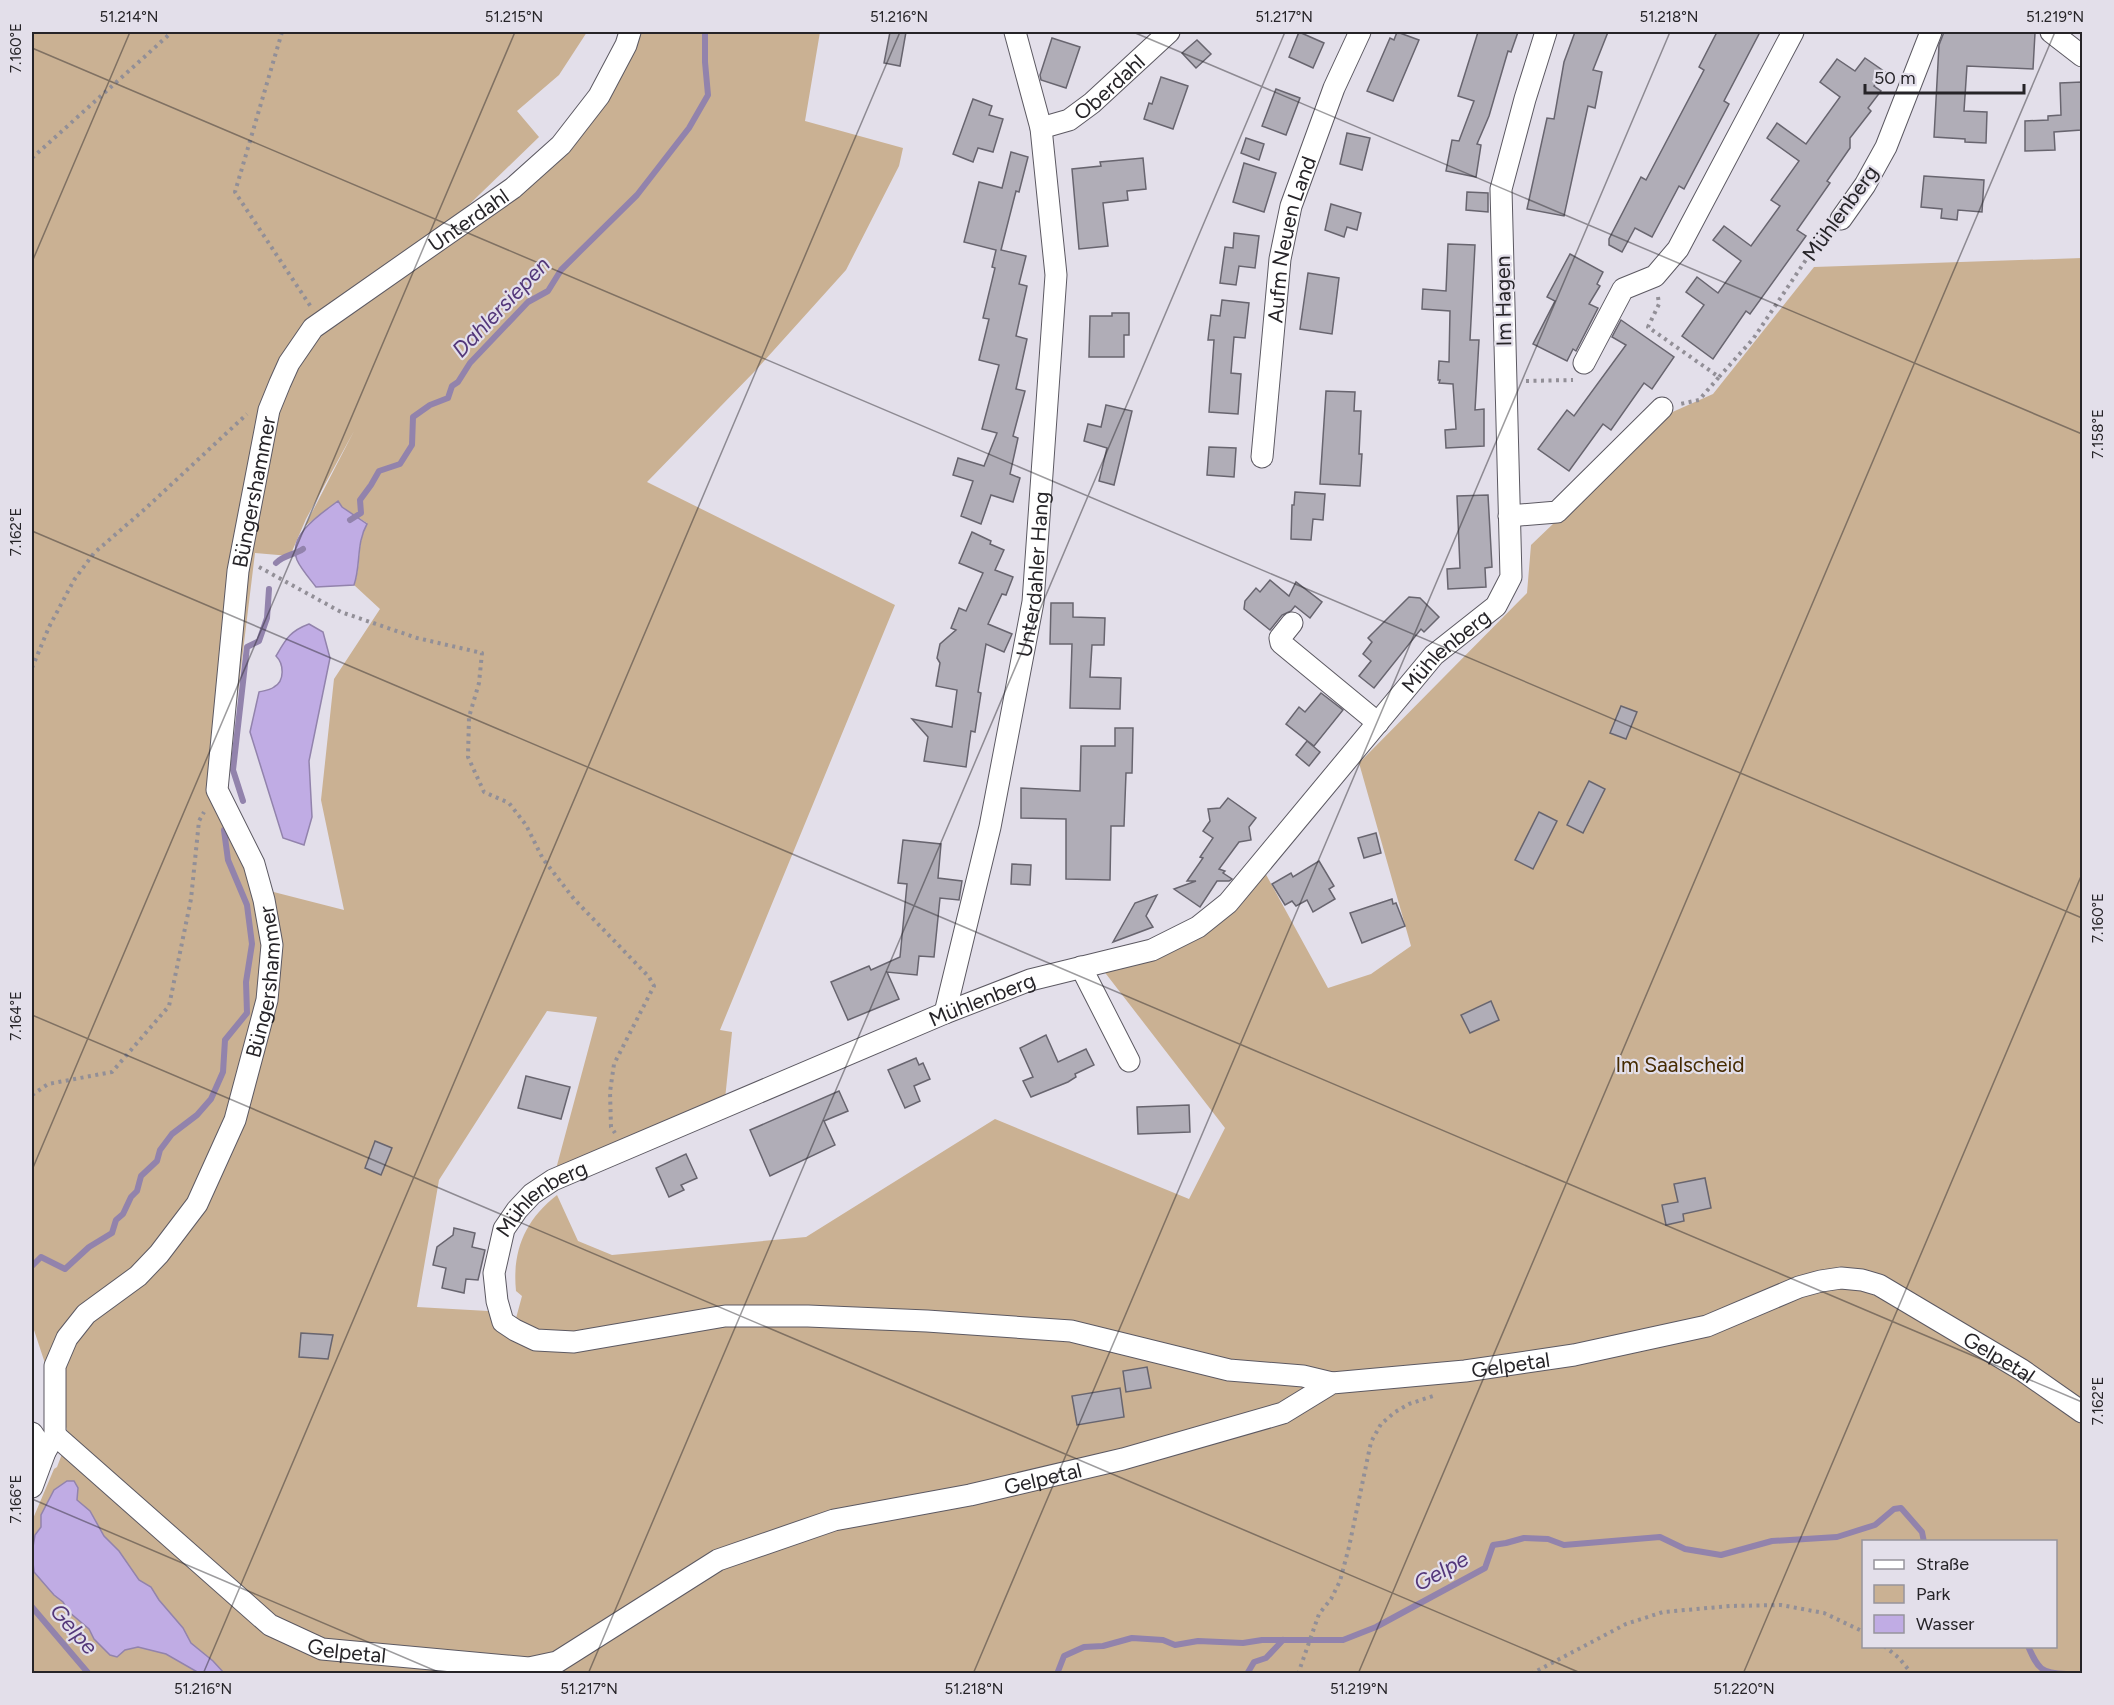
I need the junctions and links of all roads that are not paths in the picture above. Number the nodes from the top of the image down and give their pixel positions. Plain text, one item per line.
1 (630, 32) edge
2 (1015, 32) edge
3 (1169, 32) edge
4 (1360, 32) edge
5 (1546, 32) edge
6 (1794, 32) edge
7 (1931, 32) edge
8 (2051, 32) edge
9 (2082, 56) edge
10 (1041, 128) junction
11 (1841, 219) road end
12 (1584, 363) road end
13 (280, 383) joint
14 (1662, 408) road end
15 (1262, 457) dead end
16 (1509, 516) junction
17 (1511, 577) joint
18 (1292, 623) dead end
19 (1378, 723) junction
20 (1081, 967) junction
21 (945, 1013) junction
22 (1129, 1061) dead end
23 (1332, 1383) junction
24 (2082, 1412) edge
25 (32, 1433) edge
26 (50, 1444) junction
27 (32, 1487) edge

1 - 13 street, Unterdahl
2 - 10 street
3 - 10 street, Oberdahl
4 - 15 street, Aufm Neuen Land
5 - 16 street, Im Hagen
6 - 12 street
7 - 11 street, Mühlenberg
8 - 9 street
10 - 21 street, Unterdahler Hang
13 - 26 street, Büngershammer
14 - 16 street
16 - 17 street, Im Hagen
17 - 19 street, Mühlenberg
18 - 19 street
19 - 20 street, Mühlenberg
20 - 21 street, Mühlenberg
20 - 22 street
21 - 23 street, Mühlenberg
23 - 24 street, Gelpetal
23 - 26 street, Gelpetal
25 - 26 street, Gelpetal
26 - 27 street, Büngershammer

